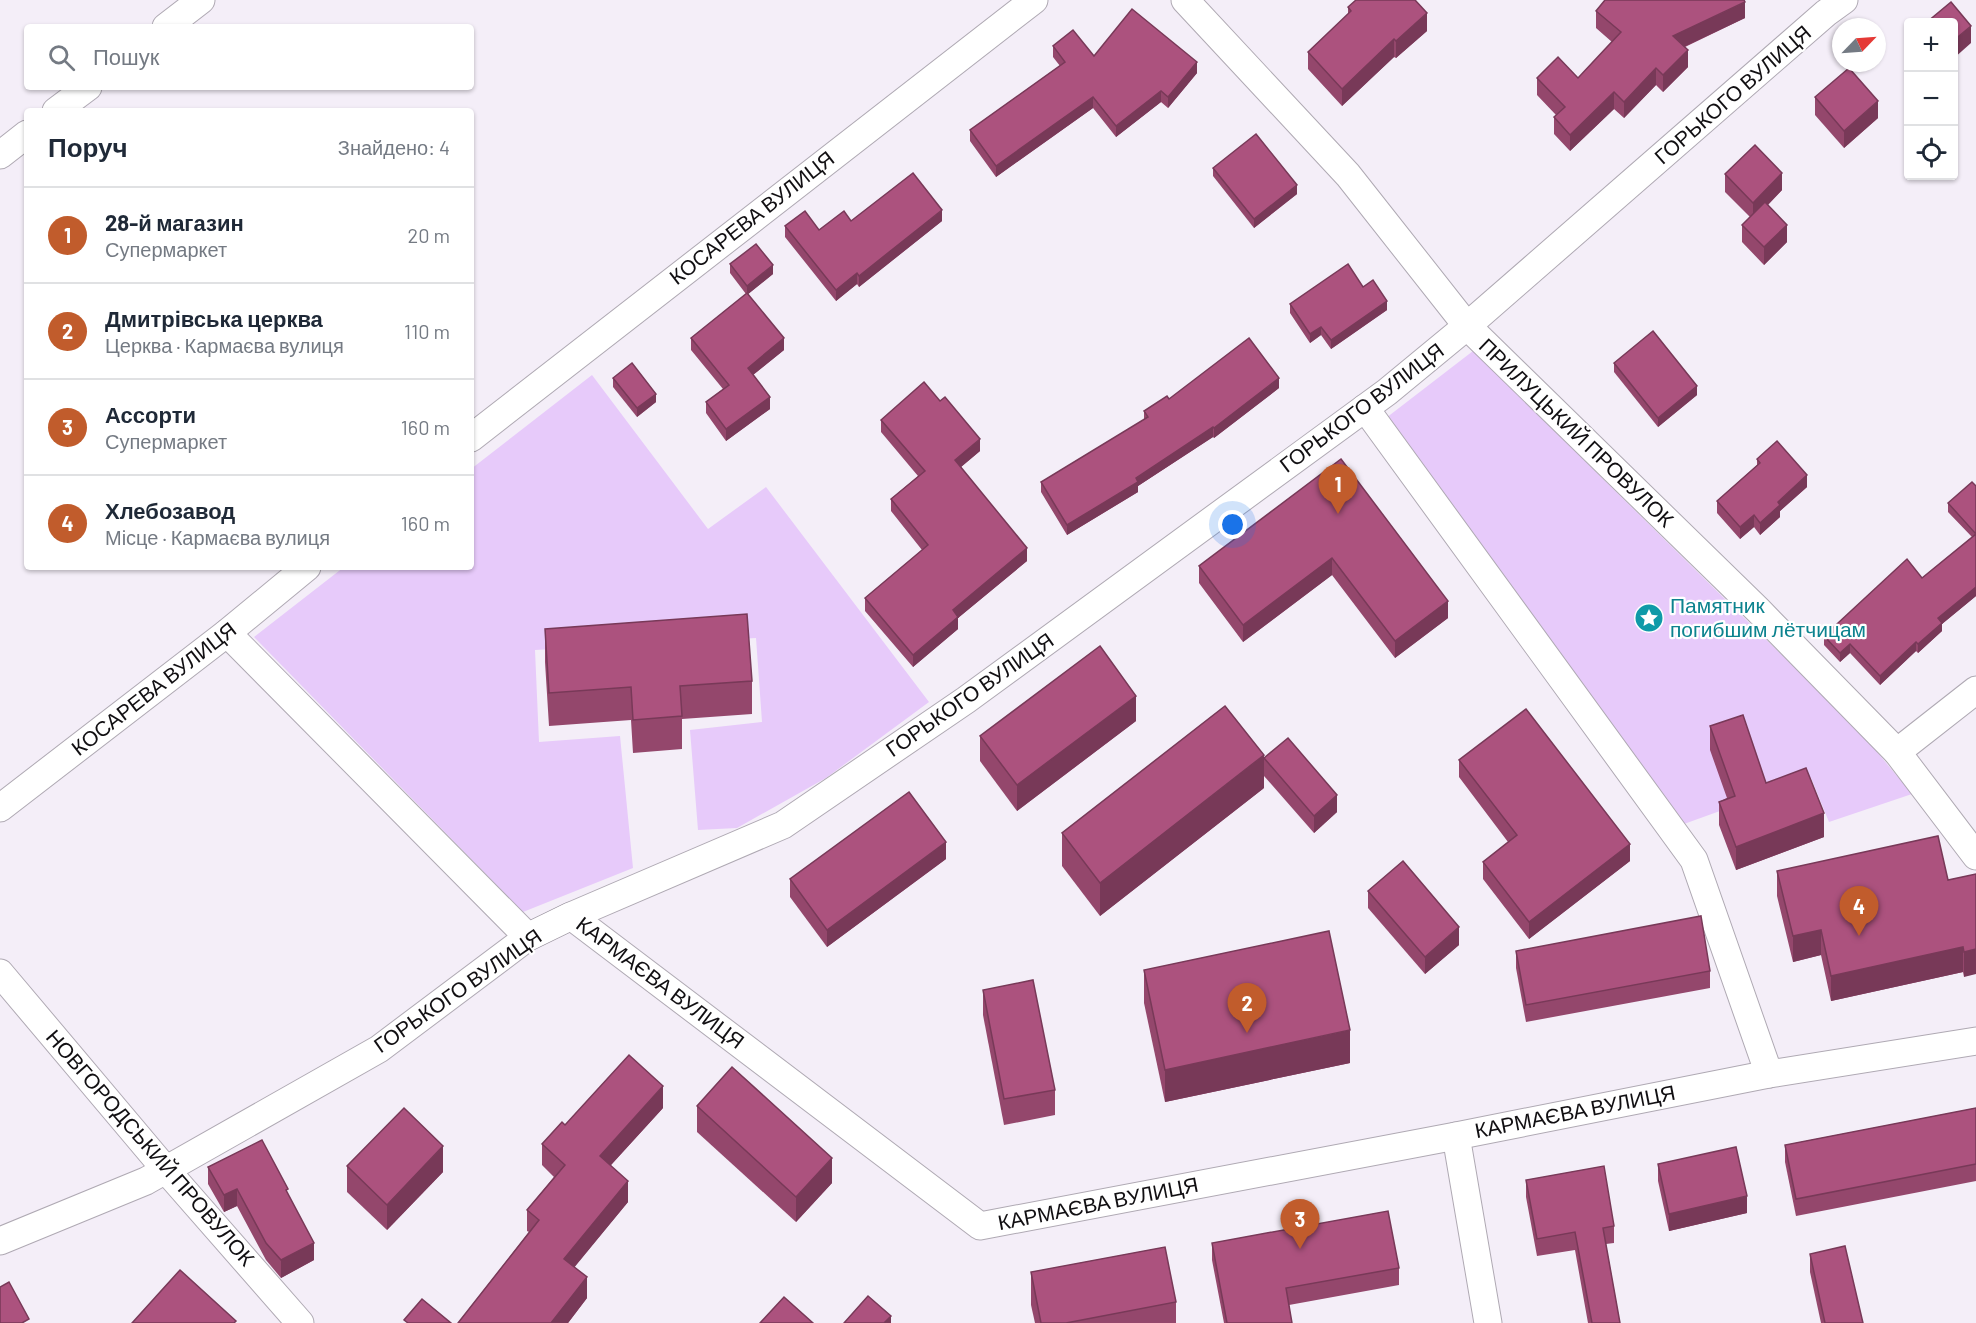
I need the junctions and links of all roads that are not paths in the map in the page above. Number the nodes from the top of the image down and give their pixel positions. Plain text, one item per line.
1 (201, 0) edge
2 (1034, 0) edge
3 (1185, 0) edge
4 (1844, 0) edge
5 (170, 24) edge
6 (84, 90) edge
7 (60, 108) edge
8 (24, 136) edge
9 (0, 155) edge
10 (1467, 326) junction
11 (1365, 408) junction
12 (474, 436) edge
13 (303, 570) edge
14 (227, 633) junction
15 (1976, 690) edge
16 (1897, 752) junction
17 (0, 808) edge
18 (1976, 856) edge
19 (571, 916) junction
20 (528, 937) junction
21 (0, 973) edge
22 (1976, 1041) edge
23 (1769, 1074) junction
24 (1456, 1136) junction
25 (166, 1170) junction
26 (0, 1241) edge
27 (300, 1323) edge
28 (1488, 1323) edge

1 - 5 street
2 - 12 street, КОСАРЕВА ВУЛИЦЯ
3 - 10 street, ПРИЛУЦЬКИЙ ПРОВУЛОК
4 - 10 street, ГОРЬКОГО ВУЛИЦЯ
6 - 7 street
8 - 9 street
10 - 11 street, ГОРЬКОГО ВУЛИЦЯ
10 - 16 street, ПРИЛУЦЬКИЙ ПРОВУЛОК
11 - 19 street, ГОРЬКОГО ВУЛИЦЯ
11 - 23 street
13 - 14 street, КОСАРЕВА ВУЛИЦЯ
14 - 17 street, КОСАРЕВА ВУЛИЦЯ
14 - 20 street
15 - 16 street
16 - 18 street, ПРИЛУЦЬКИЙ ПРОВУЛОК
19 - 20 street, ГОРЬКОГО ВУЛИЦЯ
19 - 24 street, КАРМАЄВА ВУЛИЦЯ
20 - 25 street, ГОРЬКОГО ВУЛИЦЯ
21 - 25 street, НОВГОРОДСЬКИЙ ПРОВУЛОК
22 - 23 street, КАРМАЄВА ВУЛИЦЯ
23 - 24 street, КАРМАЄВА ВУЛИЦЯ
24 - 28 street
25 - 26 street, ГОРЬКОГО ВУЛИЦЯ
25 - 27 street, НОВГОРОДСЬКИЙ ПРОВУЛОК

